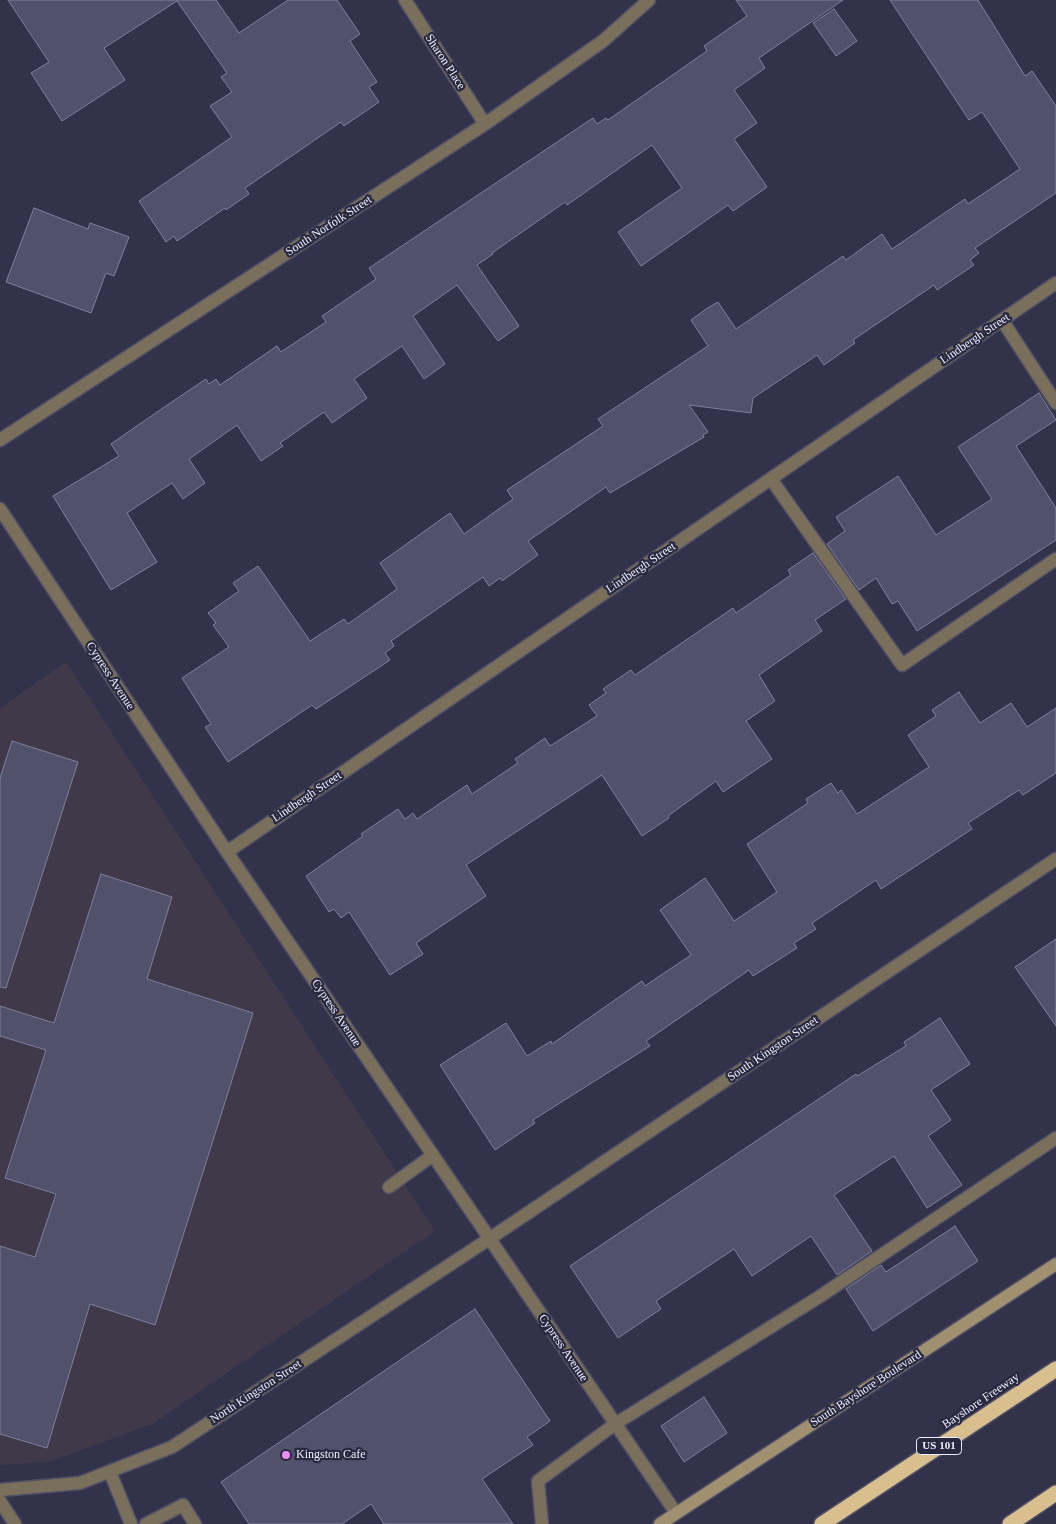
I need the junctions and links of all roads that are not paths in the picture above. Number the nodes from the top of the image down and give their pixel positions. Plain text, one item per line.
1 (405, 0) edge
2 (648, 0) edge
3 (485, 124) junction
4 (1056, 284) edge
5 (1002, 320) junction
6 (1056, 404) edge
7 (0, 440) edge
8 (770, 479) junction
9 (0, 509) edge
10 (1056, 559) edge
11 (227, 852) junction
12 (1056, 859) edge
13 (1056, 1138) edge
14 (433, 1156) junction
15 (389, 1187) dead end
16 (489, 1239) junction
17 (1056, 1264) edge
18 (1056, 1369) edge
19 (615, 1424) junction
20 (110, 1472) junction
21 (0, 1490) edge
22 (1056, 1493) edge
23 (0, 1501) edge
24 (676, 1513) junction
25 (15, 1524) edge
26 (131, 1524) edge
27 (146, 1524) edge
28 (194, 1524) edge
29 (542, 1524) edge
30 (660, 1524) edge
31 (822, 1524) edge
32 (1010, 1524) edge

1 - 3 street, Sharon Place
2 - 3 street, South Norfolk Street
3 - 7 street, South Norfolk Street
4 - 5 street, Lindbergh Street
5 - 6 street
5 - 8 street, Lindbergh Street
8 - 10 street
8 - 11 street, Lindbergh Street
9 - 11 street, Cypress Avenue
11 - 14 street, Cypress Avenue
12 - 16 street, South Kingston Street
13 - 19 street
14 - 15 street
14 - 16 street, Cypress Avenue
16 - 19 street, Cypress Avenue
16 - 20 street, North Kingston Street
17 - 24 street, South Bayshore Boulevard
18 - 31 highway, Bayshore Freeway / US 101
19 - 24 street, Cypress Avenue
19 - 29 street
20 - 21 street, North Kingston Street
20 - 26 street
22 - 32 highway
23 - 25 street
24 - 30 street, South Bayshore Boulevard
27 - 28 street

